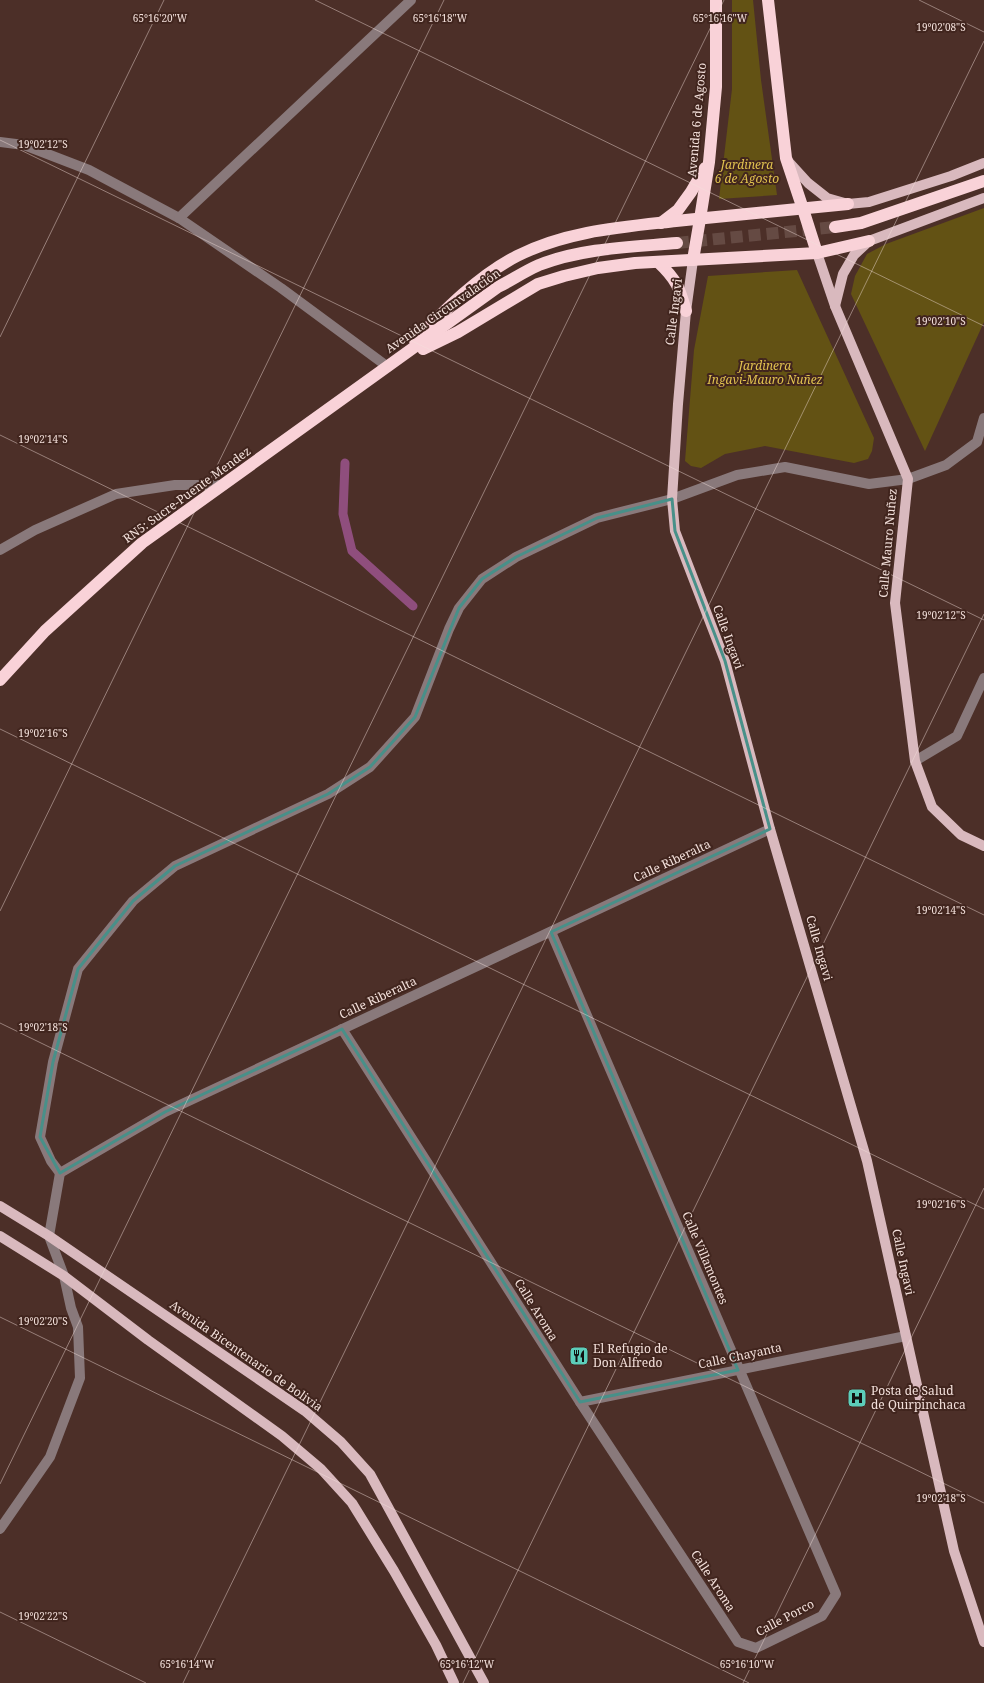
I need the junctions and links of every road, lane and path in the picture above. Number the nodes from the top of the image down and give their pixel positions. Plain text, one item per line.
1 (411, 0) edge
2 (716, 0) edge
3 (768, 0) edge
4 (0, 142) edge
5 (786, 158) junction
6 (709, 162) junction
7 (984, 163) edge
8 (984, 181) edge
9 (984, 198) edge
10 (848, 204) junction
11 (803, 209) junction
12 (179, 218) junction
13 (700, 218) junction
14 (661, 223) junction
15 (835, 228) tunnel mouth
16 (869, 241) junction
17 (677, 243) tunnel mouth
18 (817, 253) junction
19 (693, 260) junction
20 (658, 262) junction
21 (835, 306) junction
22 (686, 311) junction
23 (390, 366) junction
24 (984, 418) edge
25 (908, 479) junction
26 (224, 485) junction
27 (672, 499) junction
28 (0, 550) edge
29 (0, 680) edge
30 (983, 681) edge
31 (915, 761) junction
32 (770, 829) junction
33 (984, 846) edge
34 (551, 932) junction
35 (342, 1030) junction
36 (60, 1173) junction
37 (0, 1206) edge
38 (0, 1236) edge
39 (49, 1236) junction
40 (64, 1276) junction
41 (906, 1336) junction
42 (738, 1370) junction
43 (580, 1402) junction
44 (0, 1529) edge
45 (836, 1594) joint
46 (738, 1642) joint
47 (984, 1642) edge
48 (454, 1683) edge
49 (484, 1683) edge

1 - 12 street
2 - 6 highway, Avenida 6 de Agosto
3 - 5 highway
4 - 12 street
5 - 10 main road
5 - 11 highway
6 - 13 highway, Avenida 6 de Agosto
6 - 14 highway
7 - 10 main road
8 - 15 highway
9 - 16 main road
10 - 11 highway
11 - 13 highway
11 - 18 highway, bridge
12 - 23 street
13 - 14 highway
13 - 19 highway, Avenida 6 de Agosto, bridge
14 - 23 highway
16 - 18 highway
16 - 21 main road
17 - 23 highway, Avenida Circunvalación
18 - 19 highway
18 - 21 main road, Calle Mauro Nuñez
19 - 20 highway
19 - 22 main road, Calle Ingavi
20 - 22 highway
20 - 23 highway
21 - 25 main road, Calle Mauro Nuñez
22 - 27 main road, Calle Ingavi
23 - 26 highway, RN5: Sucre-Puente Mendez
24 - 25 street
25 - 27 street
25 - 31 main road, Calle Mauro Nuñez
26 - 28 street
26 - 29 highway, RN5: Sucre-Puente Mendez
27 - 32 main road, Calle Ingavi
27 - 36 street
30 - 31 street
31 - 33 main road, Calle Mauro Nuñez
32 - 34 street, Calle Riberalta
32 - 41 main road, Calle Ingavi
34 - 35 street, Calle Riberalta
34 - 42 street, Calle Villamontes
35 - 36 street, Calle Riberalta
35 - 43 street, Calle Aroma
36 - 39 street
37 - 39 main road, Avenida Bicentenario de Bolivia
38 - 40 main road
39 - 40 street
39 - 49 main road, Avenida Bicentenario de Bolivia
40 - 44 street
40 - 48 main road
41 - 42 street, Calle Chayanta
41 - 47 main road, Calle Ingavi
42 - 43 street, Calle Chayanta
42 - 45 street, Calle Villamontes
43 - 46 street, Calle Aroma
45 - 46 street, Calle Porco

